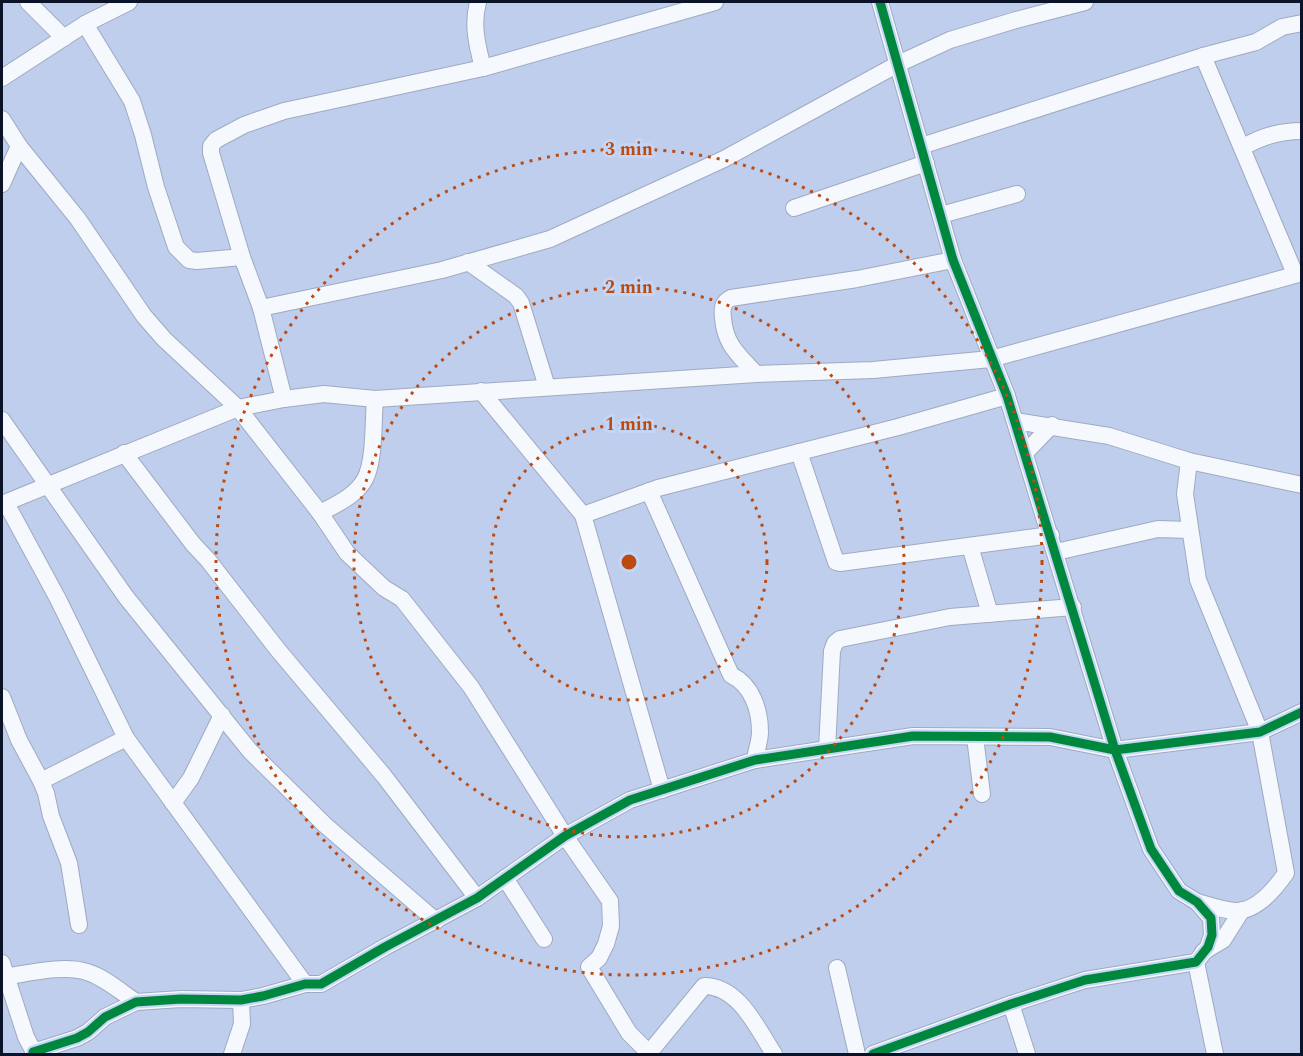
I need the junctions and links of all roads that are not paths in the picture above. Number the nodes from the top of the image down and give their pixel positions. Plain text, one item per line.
1 (28, 2) edge
2 (129, 2) edge
3 (478, 2) edge
4 (715, 2) edge
5 (880, 2) edge
6 (1086, 2) edge
7 (1302, 23) edge
8 (85, 24) junction
9 (64, 38) junction
10 (1203, 56) junction
11 (898, 64) junction
12 (483, 68) junction
13 (2, 78) edge
14 (2, 119) edge
15 (1302, 131) edge
16 (19, 146) junction
17 (921, 146) junction
18 (1242, 148) junction
19 (926, 163) junction
20 (2, 184) edge
21 (1017, 194) dead end
22 (794, 207) dead end
23 (941, 215) junction
24 (242, 257) junction
25 (953, 260) junction
26 (468, 262) junction
27 (1299, 273) edge
28 (261, 308) junction
29 (991, 359) junction
30 (756, 374) junction
31 (547, 387) junction
32 (481, 391) junction
33 (1007, 396) junction
34 (284, 399) junction
35 (375, 399) junction
36 (238, 408) junction
37 (2, 420) edge
38 (1015, 421) junction
39 (1052, 425) junction
40 (799, 452) junction
41 (124, 453) junction
42 (1025, 453) junction
43 (1189, 462) junction
44 (1302, 485) edge
45 (49, 486) junction
46 (650, 491) junction
47 (4, 504) edge
48 (320, 513) junction
49 (583, 515) junction
50 (1190, 530) junction
51 (1051, 535) junction
52 (970, 546) junction
53 (1056, 552) junction
54 (1073, 607) junction
55 (990, 614) junction
56 (2, 698) edge
57 (1302, 712) edge
58 (222, 715) junction
59 (1260, 732) junction
60 (975, 737) junction
61 (126, 738) junction
62 (827, 749) junction
63 (1115, 750) junction
64 (755, 760) junction
65 (41, 781) junction
66 (662, 790) junction
67 (982, 794) dead end
68 (174, 803) junction
69 (565, 836) junction
70 (505, 878) junction
71 (477, 898) junction
72 (1197, 902) junction
73 (1242, 910) junction
74 (436, 921) junction
75 (79, 925) dead end
76 (544, 939) dead end
77 (1200, 957) junction
78 (837, 968) dead end
79 (3, 972) edge
80 (305, 984) junction
81 (241, 1000) junction
82 (136, 1002) junction
83 (1011, 1004) junction
84 (34, 1053) edge
85 (879, 1053) edge
86 (232, 1054) edge
87 (649, 1054) edge
88 (774, 1054) edge
89 (856, 1054) edge
90 (1027, 1054) edge
91 (1215, 1054) edge

1 - 9 street
2 - 8 street
3 - 12 street
4 - 12 street
5 - 11 street
6 - 11 street
7 - 10 street
8 - 9 street
8 - 24 street
9 - 13 street
10 - 17 street
10 - 18 street
11 - 17 street
11 - 26 street
12 - 24 street
14 - 16 street
15 - 18 street
16 - 20 street
16 - 36 street
17 - 19 street
18 - 27 street
19 - 22 street
19 - 23 street
21 - 23 street
23 - 25 street
24 - 28 street
25 - 29 street
25 - 30 street
26 - 28 street
26 - 31 street
27 - 29 street
28 - 34 street
29 - 30 street
29 - 33 street
30 - 31 street
31 - 32 street
32 - 35 street
32 - 49 street
33 - 38 street
33 - 40 street
34 - 35 street
34 - 36 street
35 - 48 street
36 - 41 street
36 - 48 street
37 - 45 street
38 - 39 street
38 - 42 street
39 - 42 street
39 - 43 street
40 - 46 street
40 - 52 street
41 - 45 street
41 - 71 street
42 - 51 street
43 - 44 street
43 - 50 street
45 - 47 street
45 - 58 street
46 - 49 street
46 - 64 street
47 - 61 street
48 - 69 street
49 - 66 street
50 - 53 street
50 - 59 street
51 - 52 street
51 - 53 street
52 - 55 street
53 - 54 street
54 - 55 street
54 - 63 street
55 - 62 street
56 - 65 street
57 - 59 street
58 - 68 street
58 - 74 street
59 - 63 street
59 - 73 street
60 - 62 street
60 - 63 street
60 - 67 street
61 - 65 street
61 - 68 street
62 - 64 street
63 - 72 street
64 - 66 street
65 - 75 street
66 - 69 street
68 - 80 street
69 - 70 street
69 - 87 street
70 - 71 street
70 - 76 street
71 - 74 street
72 - 73 street
72 - 77 street
73 - 77 street
74 - 80 street
77 - 83 street
77 - 91 street
78 - 89 street
79 - 82 street
79 - 84 street
80 - 81 street
81 - 82 street
81 - 86 street
82 - 84 street
83 - 85 street
83 - 90 street
87 - 88 street

